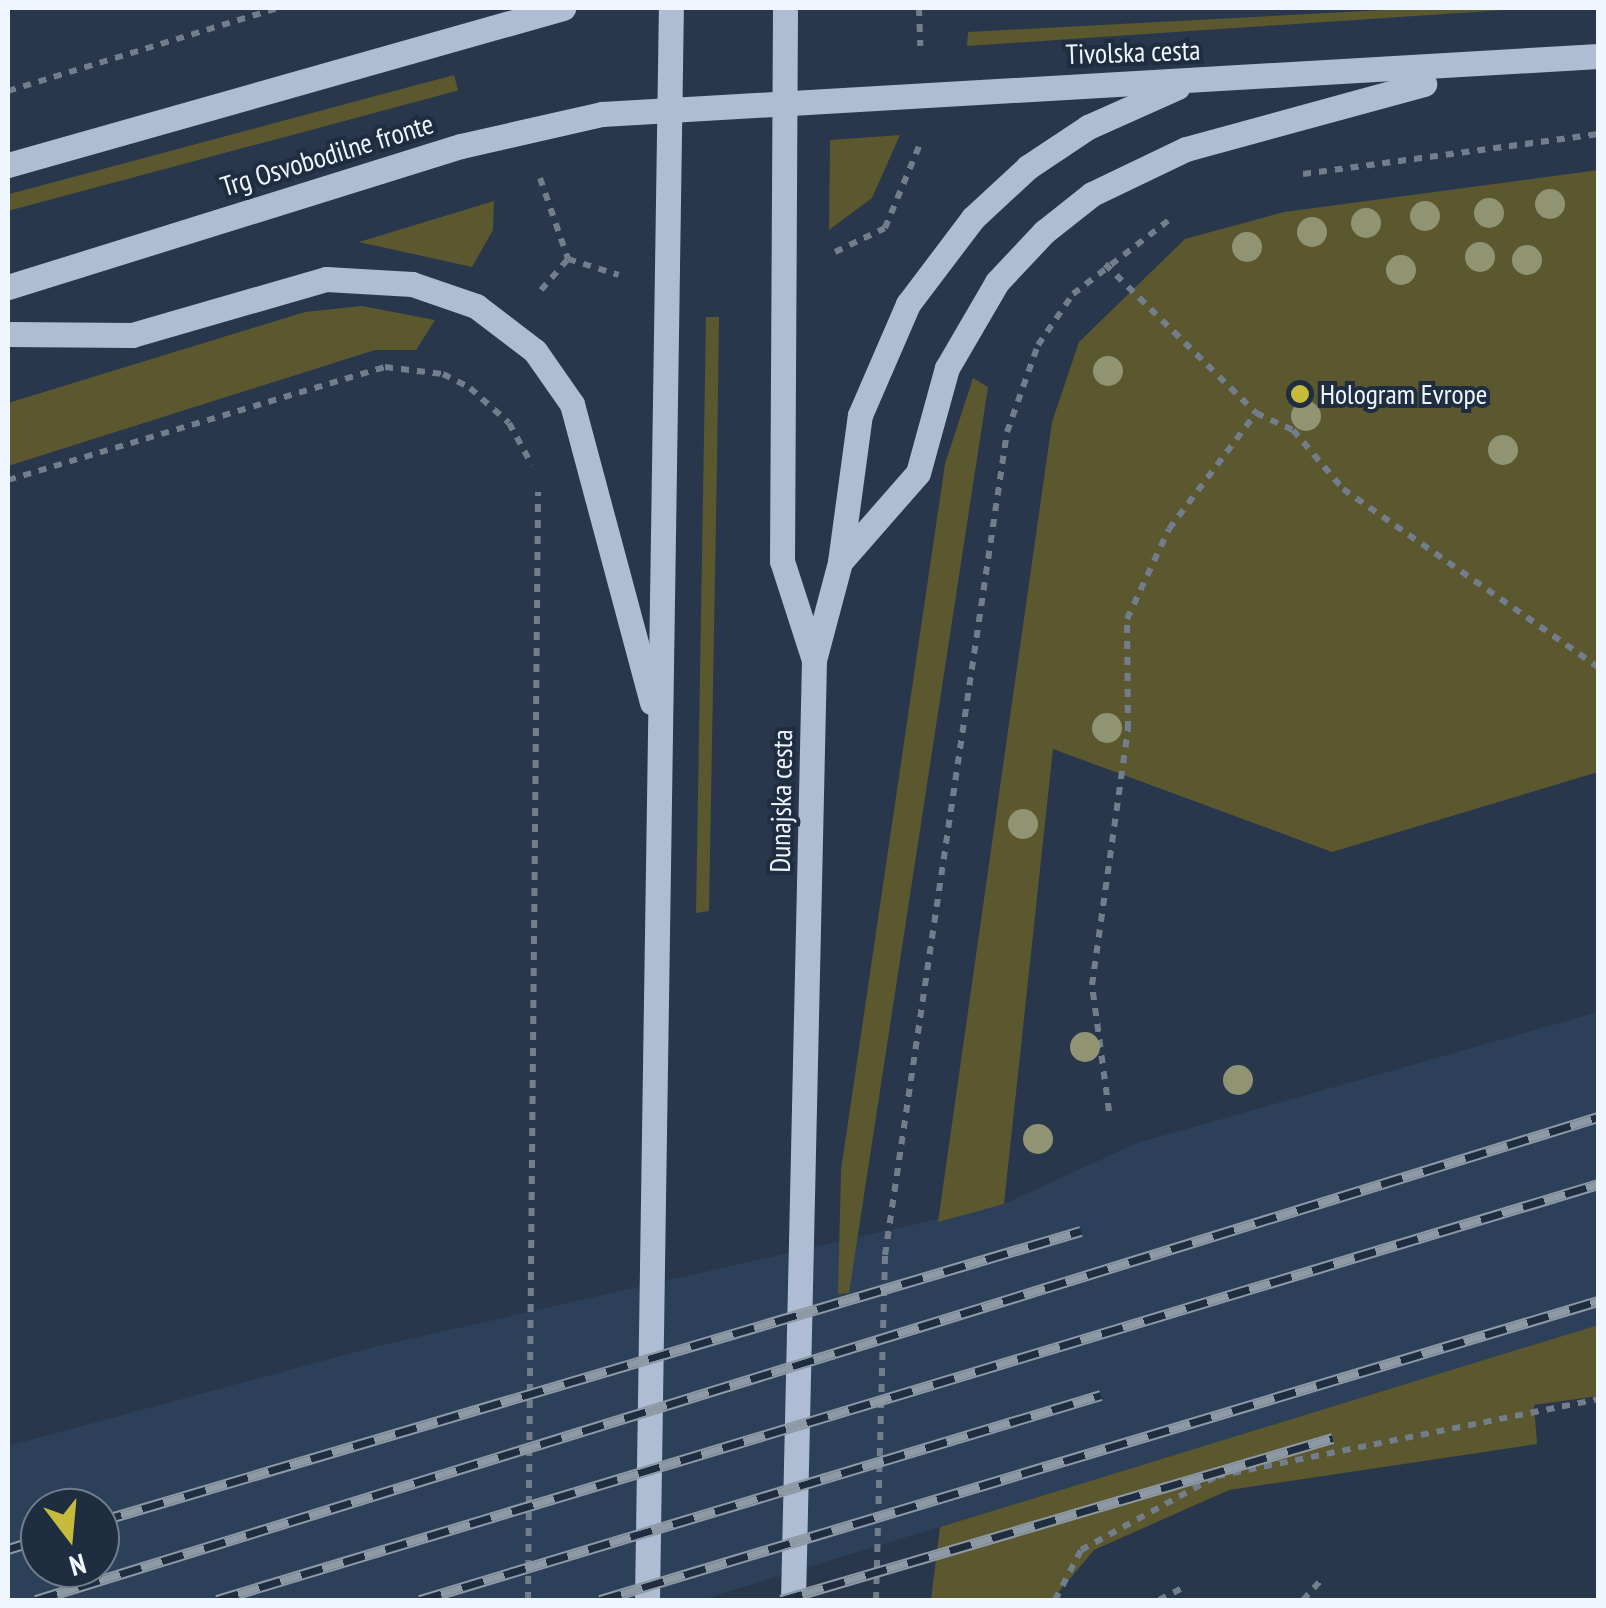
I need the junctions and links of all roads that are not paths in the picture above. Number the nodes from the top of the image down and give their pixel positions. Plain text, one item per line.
1 (563, 8) edge
2 (671, 8) edge
3 (785, 8) edge
4 (1598, 56) edge
5 (1498, 69) junction
6 (1202, 79) junction
7 (782, 98) junction
8 (670, 106) junction
9 (8, 165) edge
10 (8, 287) edge
11 (8, 334) edge
12 (840, 562) junction
13 (814, 660) junction
14 (660, 730) junction
15 (647, 1600) edge
16 (792, 1600) edge

1 - 9 main road
2 - 8 main road
3 - 7 main road, Dunajska cesta
4 - 5 main road, Tivolska cesta
5 - 6 main road, Tivolska cesta
5 - 12 main road
6 - 7 main road, Tivolska cesta
6 - 12 main road
7 - 8 main road, Tivolska cesta
7 - 13 main road, Dunajska cesta
8 - 10 main road, Trg Osvobodilne fronte
8 - 14 main road
11 - 14 main road
12 - 13 main road
13 - 16 main road, Dunajska cesta
14 - 15 main road

